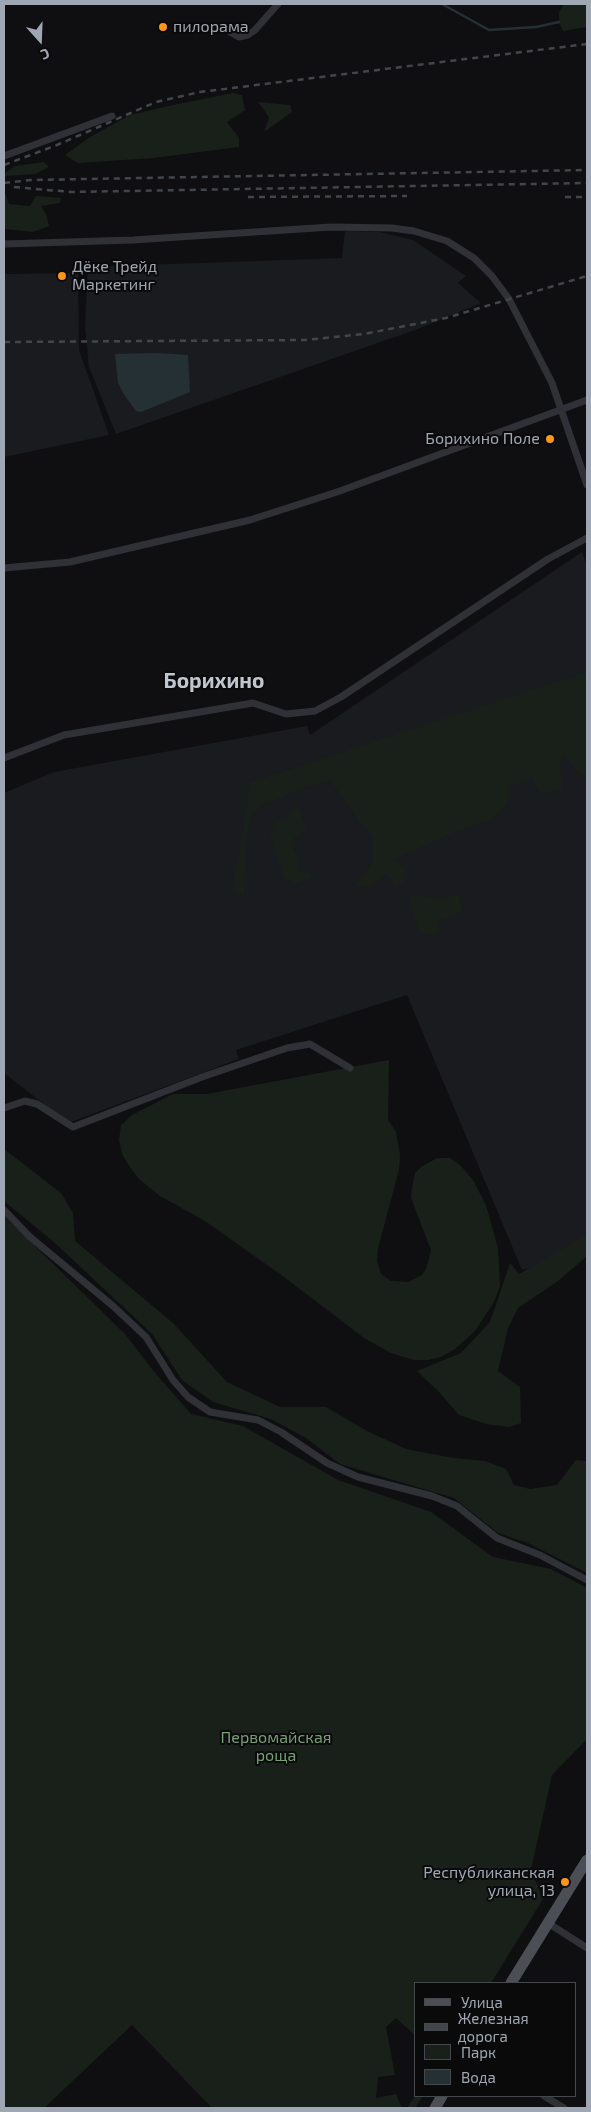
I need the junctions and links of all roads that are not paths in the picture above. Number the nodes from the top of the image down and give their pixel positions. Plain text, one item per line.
1 (278, 4) edge
2 (230, 32) dead end
3 (112, 116) dead end
4 (4, 156) edge
5 (4, 244) edge
6 (587, 400) edge
7 (560, 408) junction
8 (587, 485) edge
9 (587, 538) edge
10 (4, 568) edge
11 (4, 758) edge
12 (350, 1068) dead end
13 (4, 1108) edge
14 (4, 1210) edge
15 (587, 1580) edge
16 (587, 1860) edge
17 (548, 1923) junction
18 (587, 1948) edge
19 (513, 1982) edge
20 (441, 2097) edge
21 (546, 2097) edge
22 (434, 2108) edge
23 (564, 2108) edge

1 - 2 street
3 - 4 street
5 - 7 street
6 - 7 street
7 - 8 street
7 - 10 street
9 - 11 street
12 - 13 street
14 - 15 street
16 - 17 main road
17 - 18 street
17 - 19 main road
20 - 22 main road
21 - 23 street

